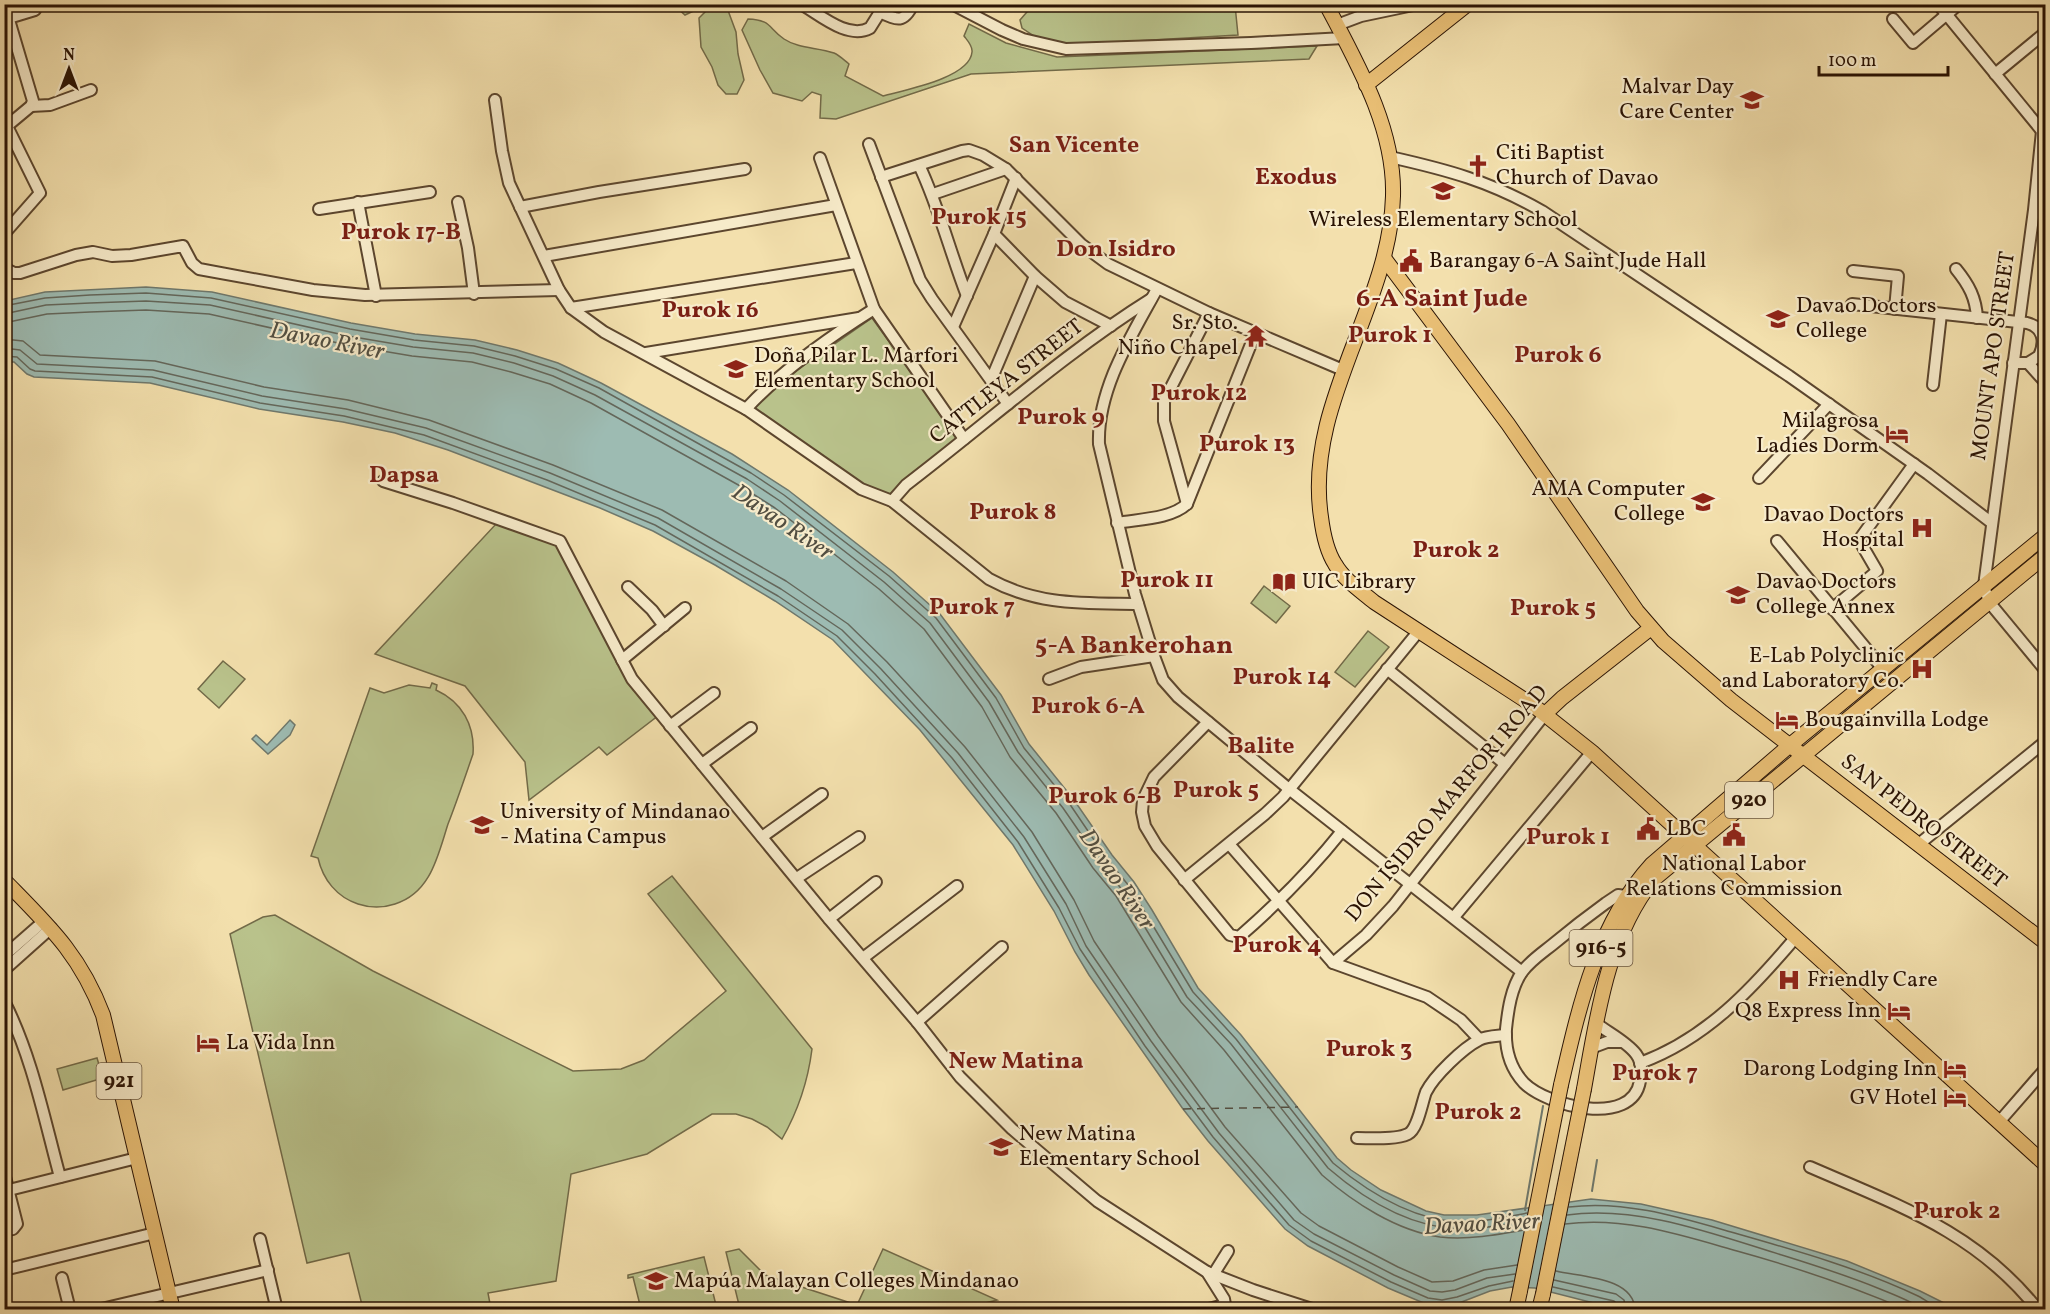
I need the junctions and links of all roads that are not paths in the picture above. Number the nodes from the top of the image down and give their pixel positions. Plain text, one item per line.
1 (801, 4) edge
2 (913, 4) edge
3 (952, 4) edge
4 (1326, 4) edge
5 (1418, 4) edge
6 (1468, 4) edge
7 (1938, 4) edge
8 (1959, 4) edge
9 (35, 10) dead end
10 (1947, 15) junction
11 (1893, 19) dead end
12 (1337, 25) junction
13 (2046, 32) edge
14 (1344, 38) junction
15 (1995, 74) junction
16 (1366, 85) junction
17 (91, 90) dead end
18 (495, 100) dead end
19 (31, 106) junction
20 (6, 124) edge
21 (2044, 130) edge
22 (869, 144) dead end
23 (1390, 157) junction
24 (820, 158) dead end
25 (919, 165) junction
26 (1006, 168) junction
27 (745, 169) dead end
28 (881, 177) junction
29 (1016, 178) junction
30 (430, 192) dead end
31 (933, 194) junction
32 (358, 202) junction
33 (458, 202) dead end
34 (836, 205) junction
35 (520, 207) junction
36 (319, 208) dead end
37 (4, 234) edge
38 (994, 234) junction
39 (544, 256) junction
40 (1384, 258) junction
41 (856, 263) junction
42 (4, 267) edge
43 (1956, 269) dead end
44 (1853, 271) dead end
45 (1035, 276) junction
46 (1157, 289) junction
47 (559, 290) junction
48 (474, 294) junction
49 (376, 296) junction
50 (967, 296) junction
51 (1151, 299) junction
52 (1852, 304) dead end
53 (572, 308) junction
54 (874, 309) junction
55 (1895, 309) junction
56 (1209, 313) junction
57 (1941, 314) junction
58 (859, 318) junction
59 (1977, 318) junction
60 (2018, 322) junction
61 (1111, 326) junction
62 (2042, 326) edge
63 (953, 327) junction
64 (1255, 334) junction
65 (2044, 343) edge
66 (646, 353) junction
67 (2013, 363) junction
68 (2028, 363) junction
69 (1343, 370) junction
70 (991, 380) junction
71 (2046, 383) edge
72 (1933, 385) dead end
73 (1008, 404) junction
74 (1829, 404) junction
75 (746, 409) junction
76 (964, 439) junction
77 (1914, 464) junction
78 (1759, 478) dead end
79 (383, 481) dead end
80 (892, 501) junction
81 (1187, 504) junction
82 (1117, 523) junction
83 (1992, 523) junction
84 (2046, 535) edge
85 (1777, 541) dead end
86 (2046, 555) edge
87 (628, 586) dead end
88 (1984, 586) junction
89 (1989, 602) junction
90 (1138, 604) junction
91 (685, 608) dead end
92 (1833, 611) junction
93 (664, 626) junction
94 (1651, 628) junction
95 (1418, 632) junction
96 (1154, 656) junction
97 (622, 660) junction
98 (1388, 669) junction
99 (1883, 669) junction
100 (2046, 670) edge
101 (1049, 679) dead end
102 (714, 693) dead end
103 (1545, 714) junction
104 (1208, 722) junction
105 (670, 726) junction
106 (751, 728) dead end
107 (2046, 741) edge
108 (1790, 746) junction
109 (1592, 752) junction
110 (1803, 756) junction
111 (702, 764) junction
112 (1505, 764) junction
113 (1289, 789) junction
114 (822, 794) dead end
115 (1342, 831) junction
116 (762, 837) junction
117 (859, 837) dead end
118 (1690, 841) junction
119 (1229, 844) junction
120 (1919, 844) junction
121 (797, 878) junction
122 (4, 880) edge
123 (1184, 880) junction
124 (876, 882) dead end
125 (1411, 883) junction
126 (957, 886) dead end
127 (1626, 896) junction
128 (1279, 902) junction
129 (1454, 917) junction
130 (830, 919) junction
131 (47, 925) junction
132 (1796, 937) junction
133 (2046, 943) edge
134 (1002, 947) dead end
135 (4, 956) edge
136 (863, 958) junction
137 (1333, 963) junction
138 (4, 970) edge
139 (1522, 972) junction
140 (4, 1001) edge
141 (917, 1022) junction
142 (1597, 1024) junction
143 (1506, 1035) junction
144 (1479, 1039) junction
145 (1622, 1042) junction
146 (1592, 1048) junction
147 (1640, 1063) junction
148 (2046, 1068) edge
149 (1999, 1122) junction
150 (1357, 1138) dead end
151 (137, 1158) junction
152 (2046, 1165) edge
153 (1810, 1167) dead end
154 (4, 1173) edge
155 (60, 1177) junction
156 (9, 1190) junction
157 (4, 1231) edge
158 (154, 1233) junction
159 (260, 1239) dead end
160 (1228, 1251) dead end
161 (4, 1270) edge
162 (268, 1270) junction
163 (1210, 1274) junction
164 (62, 1278) dead end
165 (169, 1293) junction
166 (1225, 1307) edge
167 (1311, 1309) edge
168 (70, 1310) edge
169 (97, 1310) edge
170 (173, 1310) edge
171 (277, 1310) edge
172 (1205, 1310) edge
173 (1516, 1310) edge
174 (1539, 1310) edge
175 (2038, 1310) edge

1 - 2 street
3 - 14 street
4 - 12 main road
5 - 12 street
6 - 16 main road
7 - 10 street
8 - 10 street
9 - 19 street
10 - 11 street
10 - 15 street
12 - 14 main road
13 - 15 street
14 - 16 main road
15 - 21 street
16 - 23 main road
17 - 19 street
18 - 35 street
19 - 20 street
20 - 37 street
21 - 60 street, MOUNT APO STREET
22 - 28 street
23 - 40 main road
23 - 74 street
24 - 34 street
25 - 26 street
25 - 28 street
25 - 31 street
26 - 29 street
26 - 31 street
27 - 35 street
28 - 63 street
29 - 38 street
29 - 46 street
30 - 32 street
31 - 50 street
32 - 36 street
32 - 49 street
33 - 48 street
34 - 39 street
34 - 41 street
35 - 39 street
38 - 45 street
38 - 50 street
39 - 47 street
40 - 69 main road
40 - 94 main road, SAN PEDRO STREET
41 - 53 street
41 - 54 street
42 - 49 street
43 - 59 street
44 - 55 street
45 - 61 street
45 - 70 street
46 - 51 street
46 - 56 street
47 - 48 street
47 - 53 street
48 - 49 street
50 - 63 street
51 - 61 street, CATTLEYA STREET
51 - 82 street
52 - 55 street
53 - 66 street
54 - 58 street
54 - 76 street
55 - 57 street
56 - 64 street
56 - 81 street
57 - 59 street
57 - 72 street
58 - 66 street
58 - 75 street
59 - 60 street
60 - 62 street
60 - 67 street, MOUNT APO STREET
61 - 73 street, CATTLEYA STREET
62 - 65 street
63 - 70 street
64 - 69 street
64 - 81 street
65 - 68 street
66 - 75 street
67 - 68 street
67 - 83 street, MOUNT APO STREET
68 - 71 street
69 - 95 main road
70 - 73 street
73 - 76 street, CATTLEYA STREET
74 - 77 street
74 - 78 street
75 - 80 street
76 - 80 street, CATTLEYA STREET
77 - 83 street
77 - 92 street
79 - 97 street
80 - 90 street
81 - 82 street
82 - 90 street
83 - 88 street, MOUNT APO STREET
84 - 88 main road, 920
85 - 92 street
86 - 89 main road, 920
87 - 93 street
88 - 89 street
88 - 99 main road, 920
89 - 100 street
89 - 110 main road, 920
90 - 96 street
91 - 93 street
92 - 99 street
93 - 97 street
94 - 103 main road, DON ISIDRO MARFORI ROAD
94 - 108 main road, SAN PEDRO STREET
95 - 98 street
95 - 103 main road
96 - 101 street
96 - 104 street
97 - 105 street
98 - 112 street
98 - 113 street
99 - 108 main road, 920
102 - 105 street
103 - 109 main road
103 - 112 street, DON ISIDRO MARFORI ROAD
104 - 113 street
104 - 123 street
105 - 111 street
106 - 111 street
107 - 120 street
108 - 110 main road, SAN PEDRO STREET
108 - 118 main road, 920
109 - 118 main road
109 - 129 street
110 - 118 main road, 920
110 - 120 main road, SAN PEDRO STREET
111 - 116 street
112 - 125 street, DON ISIDRO MARFORI ROAD
113 - 115 street
113 - 119 street
114 - 116 street
115 - 125 street
115 - 128 street
116 - 121 street
117 - 121 street
118 - 127 main road, 916-5
118 - 132 main road
118 - 142 main road, 916-5
119 - 123 street
119 - 128 street
120 - 133 main road, SAN PEDRO STREET
121 - 130 street
122 - 131 main road, 921
123 - 128 street
124 - 130 street
125 - 129 street
125 - 137 street, DON ISIDRO MARFORI ROAD
126 - 136 street
127 - 139 street
127 - 173 main road, 916-5, bridge
128 - 137 street
129 - 139 street
130 - 136 street
131 - 135 street
131 - 138 street
131 - 151 main road, 921
132 - 147 street
132 - 149 main road
134 - 141 street
136 - 141 street
137 - 144 street
139 - 143 street
140 - 155 street
141 - 163 street
142 - 145 street
142 - 146 main road, 916-5
143 - 144 street
143 - 147 street
144 - 150 street
145 - 146 street
145 - 147 street
146 - 174 main road, 916-5, bridge
148 - 149 street
149 - 152 main road
151 - 155 street
151 - 158 main road, 921
153 - 175 street
154 - 156 street
155 - 156 street
156 - 157 street
158 - 161 street
158 - 165 main road, 921
159 - 162 street
160 - 163 street
162 - 165 street
162 - 171 street
163 - 166 street
163 - 167 street
164 - 168 street
165 - 169 street
165 - 170 main road, 921
166 - 172 street

